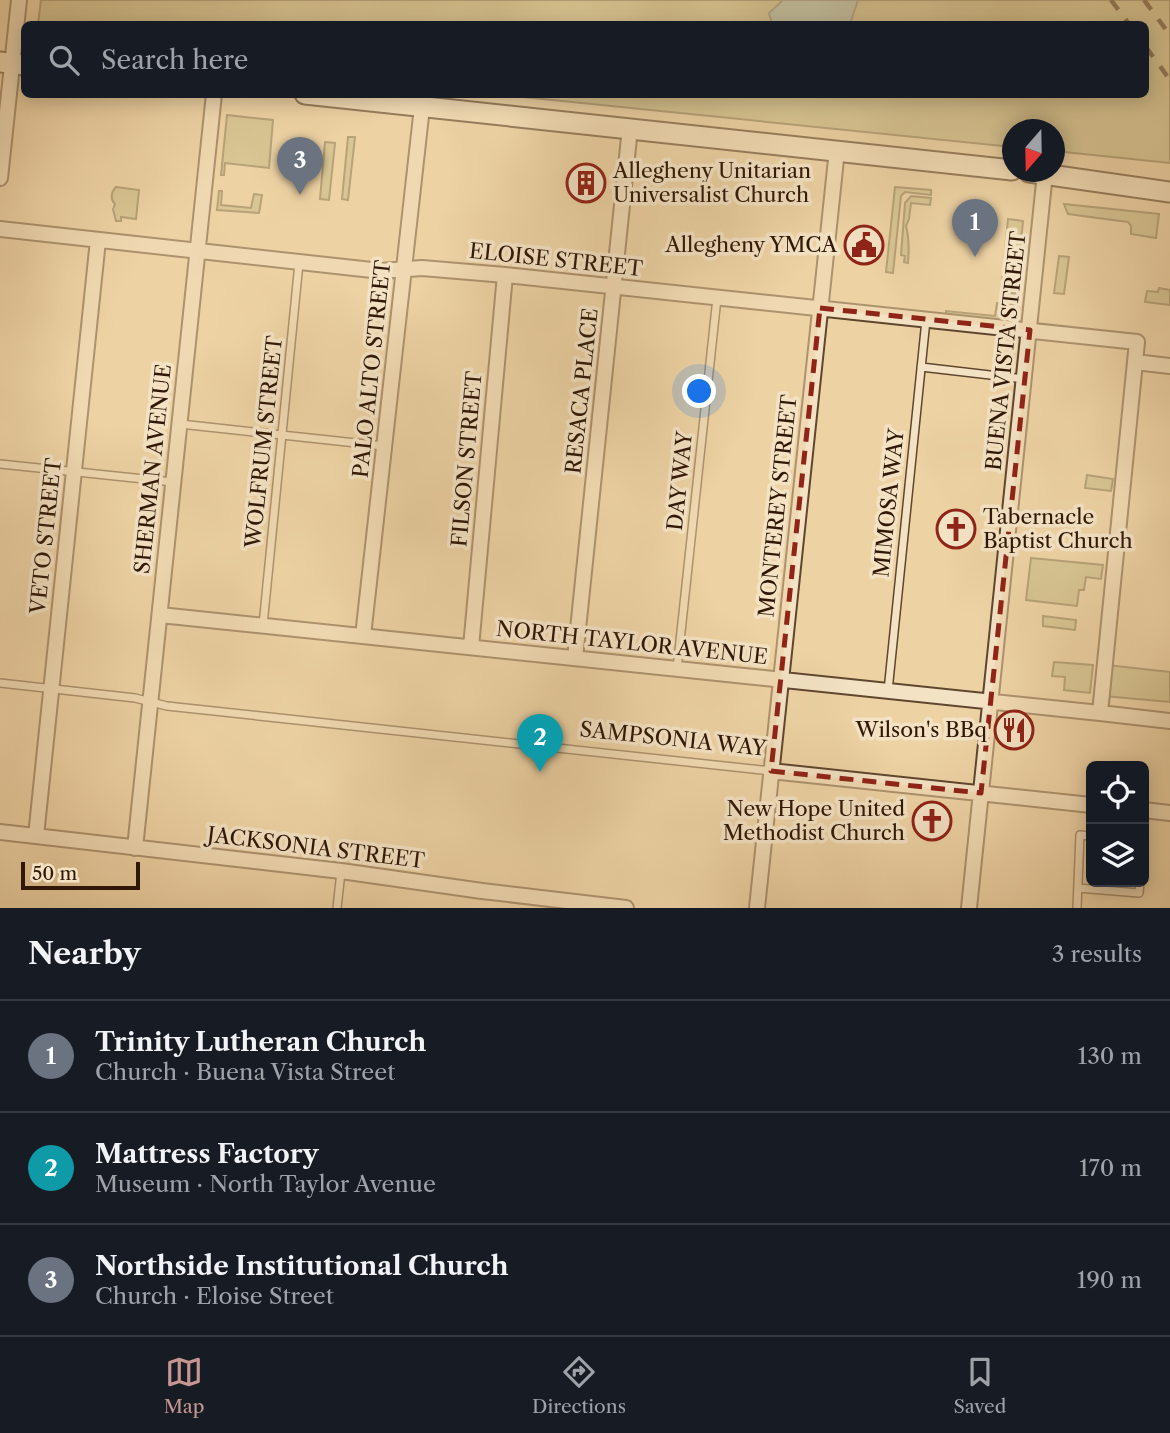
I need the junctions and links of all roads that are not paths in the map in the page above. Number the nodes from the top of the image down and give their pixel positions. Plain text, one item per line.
1 (19, 0) edge
2 (12, 63) edge
3 (214, 98) edge
4 (341, 98) edge
5 (422, 107) junction
6 (629, 128) junction
7 (837, 150) junction
8 (1002, 169) edge
9 (1065, 176) edge
10 (0, 178) edge
11 (1037, 182) edge
12 (1170, 192) edge
13 (0, 229) edge
14 (98, 240) junction
15 (197, 251) junction
16 (299, 262) junction
17 (404, 268) junction
18 (505, 275) junction
19 (614, 286) junction
20 (717, 297) junction
21 (820, 308) junction
22 (926, 319) junction
23 (1030, 330) junction
24 (1135, 362) junction
25 (1170, 366) edge
26 (921, 368) junction
27 (1024, 380) junction
28 (179, 424) junction
29 (282, 435) junction
30 (384, 446) junction
31 (0, 464) edge
32 (74, 471) junction
33 (173, 482) junction
34 (160, 615) junction
35 (263, 625) junction
36 (363, 636) junction
37 (471, 648) junction
38 (575, 658) junction
39 (677, 669) junction
40 (781, 680) junction
41 (0, 683) edge
42 (51, 689) junction
43 (888, 691) junction
44 (150, 702) junction
45 (991, 702) junction
46 (1100, 713) junction
47 (1170, 721) edge
48 (771, 771) junction
49 (981, 793) junction
50 (1086, 804) edge
51 (1149, 811) edge
52 (1170, 813) edge
53 (0, 832) edge
54 (36, 836) junction
55 (1086, 836) edge
56 (135, 848) junction
57 (341, 871) junction
58 (1140, 887) edge
59 (1078, 888) junction
60 (482, 891) junction
61 (337, 908) edge
62 (481, 908) edge
63 (626, 908) edge
64 (757, 908) edge
65 (969, 908) edge
66 (1077, 908) edge

1 - 2 street
2 - 10 street
3 - 15 street, SHERMAN AVENUE
4 - 5 main road
5 - 6 main road
5 - 17 street, PALO ALTO STREET
6 - 7 main road
6 - 19 street, RESACA PLACE
7 - 8 main road
7 - 21 street, MONTEREY STREET
9 - 12 main road
11 - 23 street, BUENA VISTA STREET
13 - 14 street, ELOISE STREET
14 - 15 street, ELOISE STREET
14 - 32 street, VETO STREET
15 - 16 street, ELOISE STREET
15 - 28 street, SHERMAN AVENUE
16 - 17 street, ELOISE STREET
16 - 29 lane, WOLFRUM STREET
17 - 18 street, ELOISE STREET
17 - 30 street, PALO ALTO STREET
18 - 19 street, ELOISE STREET
18 - 37 street, FILSON STREET
19 - 20 street, ELOISE STREET
19 - 38 street, RESACA PLACE
20 - 21 street, ELOISE STREET
20 - 39 lane, DAY WAY
21 - 22 street, ELOISE STREET
21 - 40 street, MONTEREY STREET
22 - 23 street, ELOISE STREET
22 - 26 lane, MIMOSA WAY
23 - 24 street, ELOISE STREET
23 - 27 street, BUENA VISTA STREET
24 - 25 street
24 - 46 street
26 - 27 lane
26 - 43 lane, MIMOSA WAY
27 - 45 street, BUENA VISTA STREET
28 - 29 lane
28 - 33 street, SHERMAN AVENUE
29 - 30 lane
29 - 35 lane, WOLFRUM STREET
30 - 36 street, PALO ALTO STREET
31 - 32 lane
32 - 33 lane
32 - 42 street, VETO STREET
33 - 34 street, SHERMAN AVENUE
34 - 35 street, NORTH TAYLOR AVENUE
34 - 44 street, SHERMAN AVENUE
35 - 36 street, NORTH TAYLOR AVENUE
36 - 37 street, NORTH TAYLOR AVENUE
37 - 38 street, NORTH TAYLOR AVENUE
38 - 39 street, NORTH TAYLOR AVENUE
39 - 40 street, NORTH TAYLOR AVENUE
40 - 43 street, NORTH TAYLOR AVENUE
40 - 48 street, MONTEREY STREET
41 - 42 lane, SAMPSONIA WAY
42 - 44 lane, SAMPSONIA WAY
42 - 54 street, VETO STREET
43 - 45 street, NORTH TAYLOR AVENUE
44 - 48 lane, SAMPSONIA WAY
44 - 56 street, SHERMAN AVENUE
45 - 46 street, NORTH TAYLOR AVENUE
45 - 49 street, BUENA VISTA STREET
46 - 47 street, NORTH TAYLOR AVENUE
48 - 49 street, SAMPSONIA WAY
48 - 64 street, MONTEREY STREET
49 - 50 street, SAMPSONIA WAY
49 - 65 street, BUENA VISTA STREET
51 - 52 street
53 - 54 street, JACKSONIA STREET
54 - 56 street, JACKSONIA STREET
55 - 59 lane
56 - 57 street, JACKSONIA STREET
57 - 60 street, JACKSONIA STREET
57 - 61 lane
58 - 59 lane
59 - 66 lane
60 - 62 street
60 - 63 street, JACKSONIA STREET

